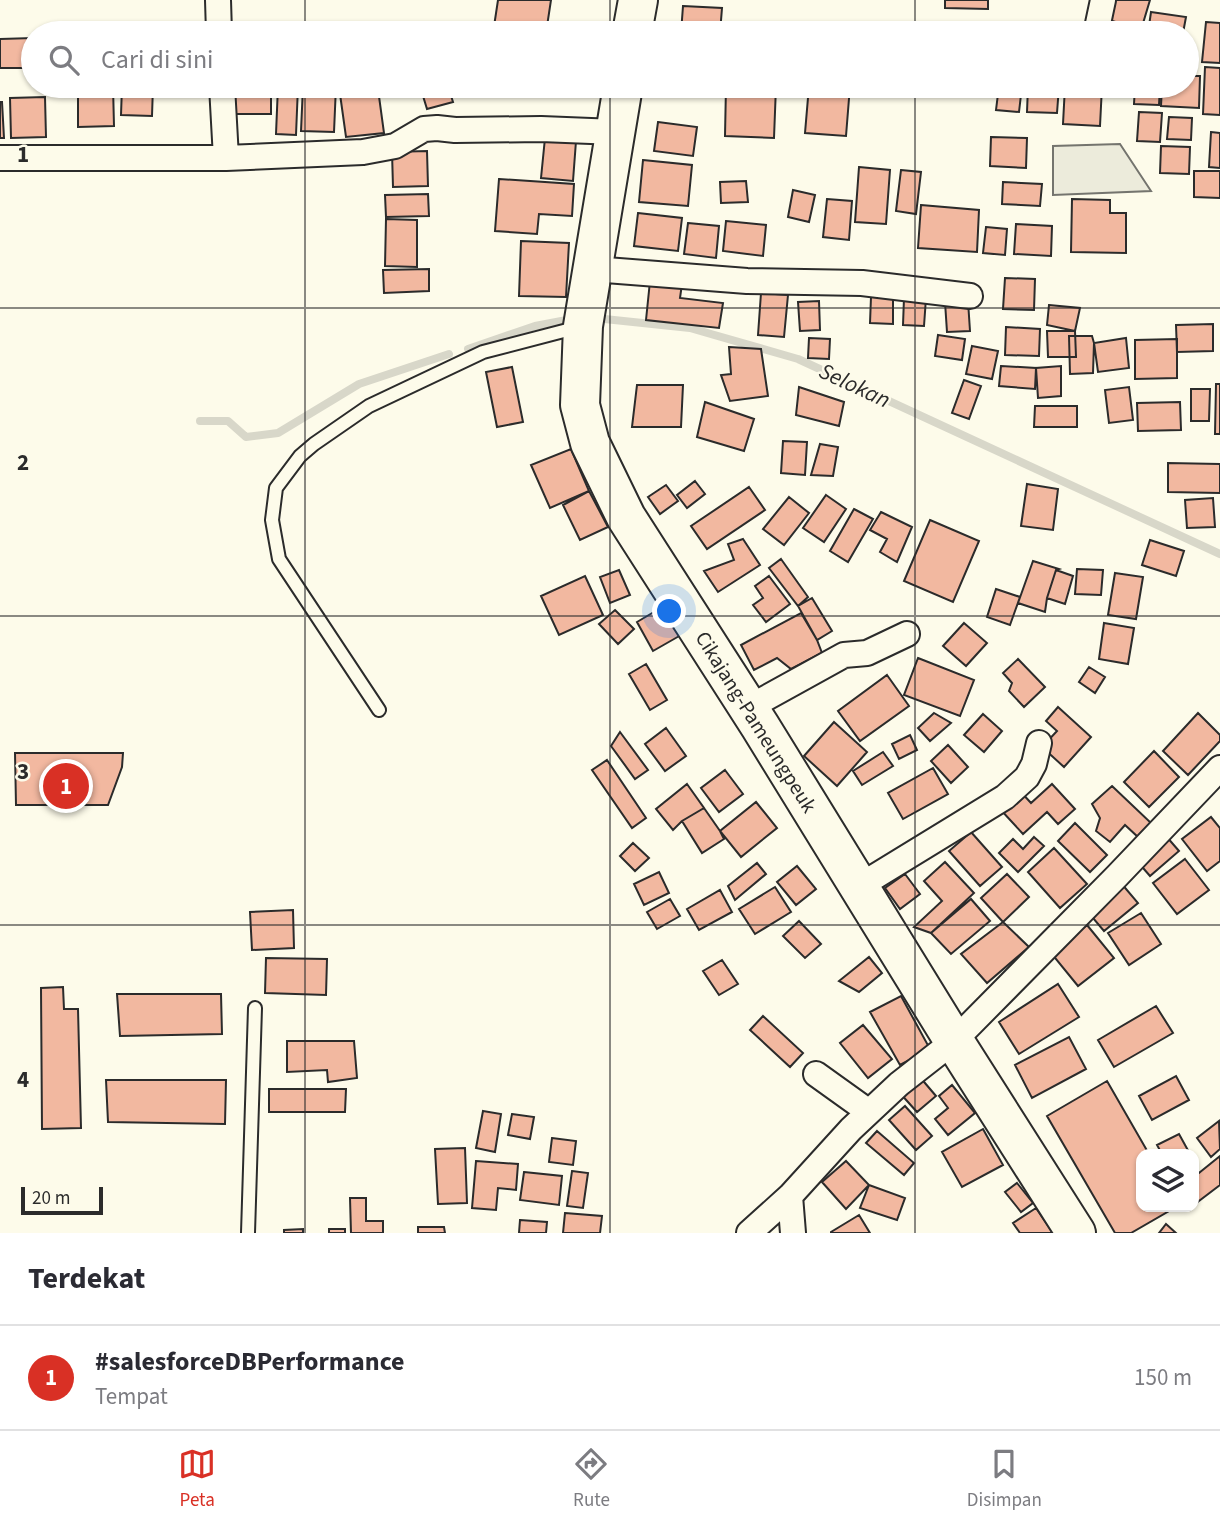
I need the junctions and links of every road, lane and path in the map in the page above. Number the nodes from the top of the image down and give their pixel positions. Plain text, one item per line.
1 (218, 0) edge
2 (638, 0) edge
3 (1103, 0) edge
4 (219, 21) edge
5 (634, 21) edge
6 (1099, 21) edge
7 (223, 98) edge
8 (621, 98) edge
9 (616, 132) junction
10 (0, 158) edge
11 (226, 158) junction
12 (593, 269) junction
13 (970, 296) dead end
14 (584, 318) junction
15 (907, 634) dead end
16 (748, 708) junction
17 (379, 710) dead end
18 (1039, 743) dead end
19 (1220, 768) edge
20 (858, 887) junction
21 (255, 1009) dead end
22 (954, 1041) junction
23 (816, 1074) dead end
24 (869, 1112) junction
25 (790, 1196) junction
26 (248, 1233) edge
27 (749, 1233) edge
28 (793, 1233) edge
29 (1076, 1233) edge

1 - 4 street
2 - 5 main road
3 - 6 street
7 - 11 street
8 - 9 main road, Cikajang-Pameungpeuk
9 - 11 street
9 - 12 main road, Cikajang-Pameungpeuk
10 - 11 street
12 - 13 street
12 - 14 main road, Cikajang-Pameungpeuk
14 - 16 main road, Cikajang-Pameungpeuk
14 - 17 lane
15 - 16 street
16 - 20 main road, Cikajang-Pameungpeuk
18 - 20 street
19 - 22 street
20 - 22 main road, Cikajang-Pameungpeuk
21 - 26 lane
22 - 24 street
22 - 29 main road, Cikajang-Pameungpeuk
23 - 24 street
24 - 25 street
25 - 27 street
25 - 28 street

